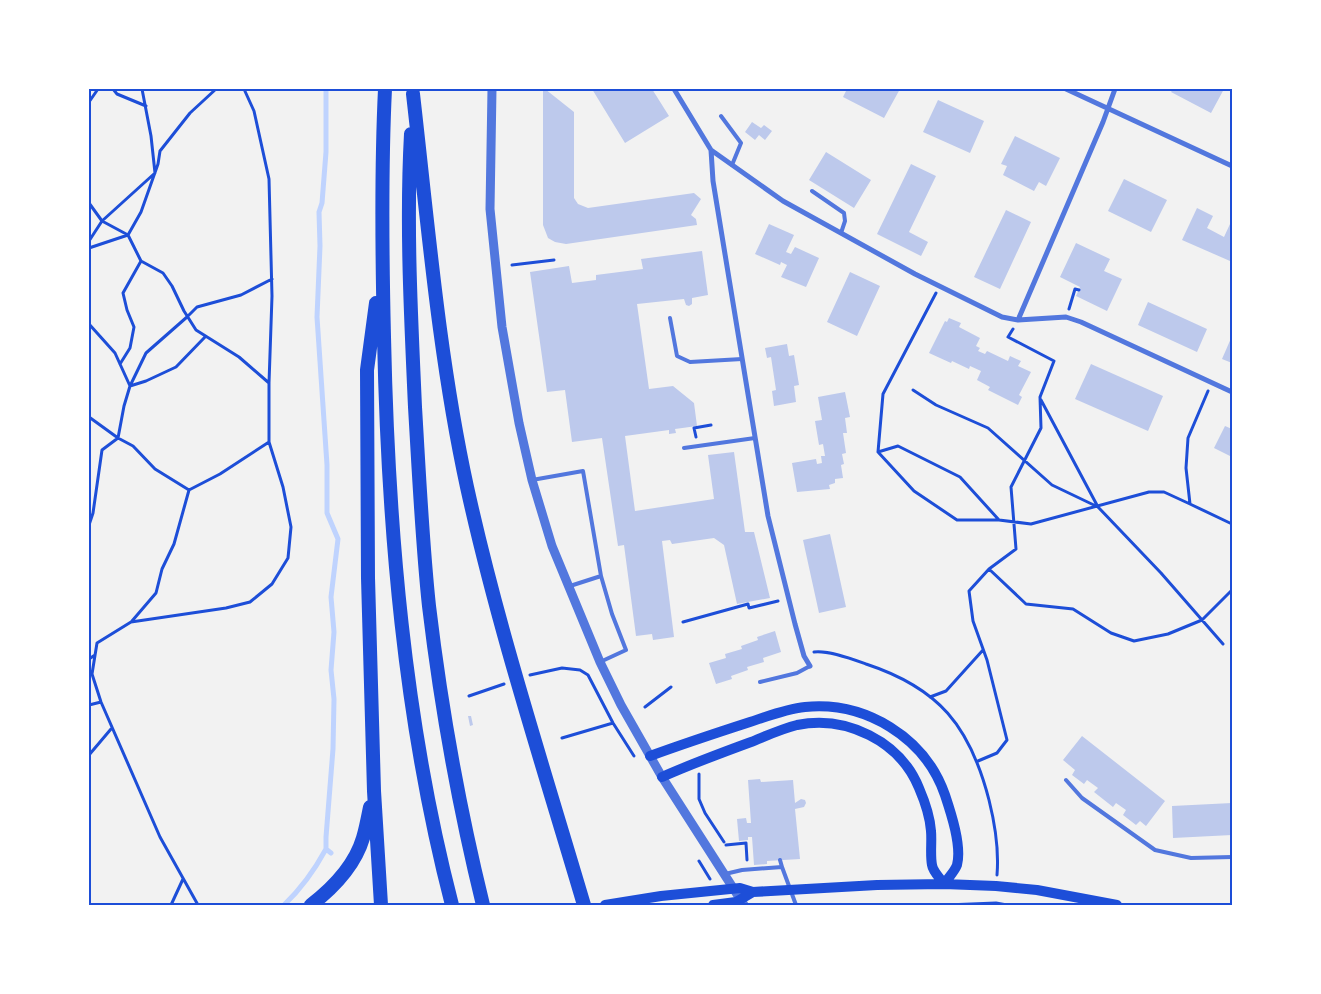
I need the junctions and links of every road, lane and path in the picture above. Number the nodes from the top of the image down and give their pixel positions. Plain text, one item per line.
1 (98, 89) edge
2 (113, 89) edge
3 (142, 89) edge
4 (216, 89) edge
5 (244, 89) edge
6 (385, 89) edge
7 (492, 89) edge
8 (674, 89) edge
9 (1066, 89) edge
10 (1114, 89) edge
11 (413, 91) edge
12 (89, 102) edge
13 (146, 106) junction
14 (1108, 109) junction
15 (721, 116) dead end
16 (711, 150) junction
17 (732, 165) junction
18 (1232, 166) edge
19 (155, 173) junction
20 (812, 191) dead end
21 (89, 203) edge
22 (102, 221) junction
23 (841, 233) junction
24 (128, 235) junction
25 (89, 242) edge
26 (89, 248) edge
27 (382, 260) junction
28 (554, 260) dead end
29 (141, 261) junction
30 (512, 265) dead end
31 (272, 279) junction
32 (940, 286) junction
33 (1079, 290) dead end
34 (187, 317) junction
35 (1066, 317) junction
36 (670, 318) dead end
37 (1018, 320) junction
38 (89, 324) edge
39 (205, 337) junction
40 (742, 359) junction
41 (120, 365) junction
42 (269, 383) junction
43 (1212, 383) junction
44 (130, 386) junction
45 (913, 390) dead end
46 (1232, 392) edge
47 (1040, 397) junction
48 (89, 418) edge
49 (711, 426) dead end
50 (697, 427) dead end
51 (118, 438) junction
52 (755, 438) junction
53 (269, 442) junction
54 (684, 448) dead end
55 (878, 452) junction
56 (1025, 461) junction
57 (532, 480) junction
58 (189, 490) junction
59 (1190, 504) junction
60 (1098, 507) junction
61 (999, 520) junction
62 (1014, 522) junction
63 (1232, 524) edge
64 (89, 525) edge
65 (988, 569) junction
66 (601, 576) junction
67 (568, 587) junction
68 (1232, 590) edge
69 (772, 603) dead end
70 (1202, 620) junction
71 (131, 622) junction
72 (683, 622) dead end
73 (1223, 644) dead end
74 (983, 650) junction
75 (95, 655) junction
76 (804, 656) junction
77 (89, 659) edge
78 (600, 662) junction
79 (810, 666) joint
80 (528, 676) dead end
81 (760, 682) dead end
82 (509, 683) dead end
83 (671, 687) dead end
84 (468, 696) dead end
85 (930, 698) junction
86 (101, 702) junction
87 (89, 705) edge
88 (645, 707) dead end
89 (613, 723) junction
90 (111, 729) junction
91 (562, 738) dead end
92 (89, 755) edge
93 (634, 756) dead end
94 (650, 756) junction
95 (978, 761) junction
96 (698, 772) dead end
97 (662, 777) junction
98 (1066, 780) dead end
99 (374, 792) junction
100 (696, 856) dead end
101 (1232, 857) edge
102 (780, 860) dead end
103 (782, 867) junction
104 (748, 869) junction
105 (725, 874) junction
106 (183, 879) junction
107 (711, 880) dead end
108 (944, 884) junction
109 (996, 886) junction
110 (753, 892) junction
111 (996, 904) edge
112 (171, 905) edge
113 (198, 905) edge
114 (311, 905) edge
115 (381, 905) edge
116 (452, 905) edge
117 (483, 905) edge
118 (584, 905) edge
119 (605, 905) edge
120 (714, 905) edge
121 (744, 905) edge
122 (796, 905) edge
123 (946, 905) edge
124 (1008, 905) edge
125 (1116, 905) edge

1 - 12 path
2 - 13 path
3 - 13 path
4 - 19 path
5 - 31 path
6 - 27 highway
7 - 57 street
8 - 16 street
9 - 14 street
10 - 14 street
11 - 117 highway
11 - 118 highway
13 - 19 path
14 - 18 street
14 - 37 street
15 - 17 lane
16 - 17 street
16 - 40 street
17 - 23 street
19 - 22 path
19 - 24 path
20 - 23 lane
21 - 22 path
22 - 24 path
22 - 25 path
23 - 32 street
24 - 26 path
24 - 29 path
27 - 99 highway
27 - 116 highway
28 - 30 path
29 - 34 path
29 - 41 path
31 - 34 path
31 - 42 path
32 - 37 street
32 - 55 path
33 - 35 path
34 - 39 path
34 - 44 path
35 - 37 street
35 - 43 street
36 - 40 lane
37 - 47 path
38 - 41 path
39 - 42 path
39 - 44 path
40 - 52 street
41 - 44 path
42 - 53 path
43 - 46 street
43 - 59 path
44 - 51 path
45 - 56 path
47 - 56 path
47 - 60 path
48 - 51 path
49 - 50 path
51 - 58 path
51 - 64 path
52 - 54 lane
52 - 76 street
53 - 58 path
53 - 71 path
55 - 61 path
55 - 61 path
56 - 60 path
56 - 62 path
57 - 66 lane
57 - 67 street
58 - 71 path
59 - 60 path
59 - 63 path
60 - 62 path
60 - 70 path
61 - 62 path
62 - 65 path
65 - 70 path
65 - 74 path
66 - 67 lane
66 - 78 lane
67 - 78 street
68 - 70 path
69 - 72 path
70 - 73 path
71 - 75 path
74 - 85 path
74 - 95 path
75 - 77 path
75 - 86 path
76 - 79 street
76 - 85 path
78 - 94 street
79 - 81 lane
80 - 89 path
82 - 84 path
83 - 88 path
85 - 95 path
86 - 87 path
86 - 90 path
89 - 91 path
89 - 93 path
90 - 92 path
90 - 106 path
94 - 97 street
94 - 108 main road
95 - 109 path
96 - 104 path
97 - 105 street
97 - 108 main road
98 - 101 lane
99 - 114 highway
99 - 115 highway
100 - 107 path
102 - 103 lane
103 - 104 lane
103 - 122 lane
104 - 105 lane
105 - 121 street
106 - 112 path
106 - 113 path
108 - 109 main road
108 - 110 main road
109 - 111 path
109 - 125 main road
110 - 119 main road
110 - 120 main road
111 - 123 path
111 - 124 path

